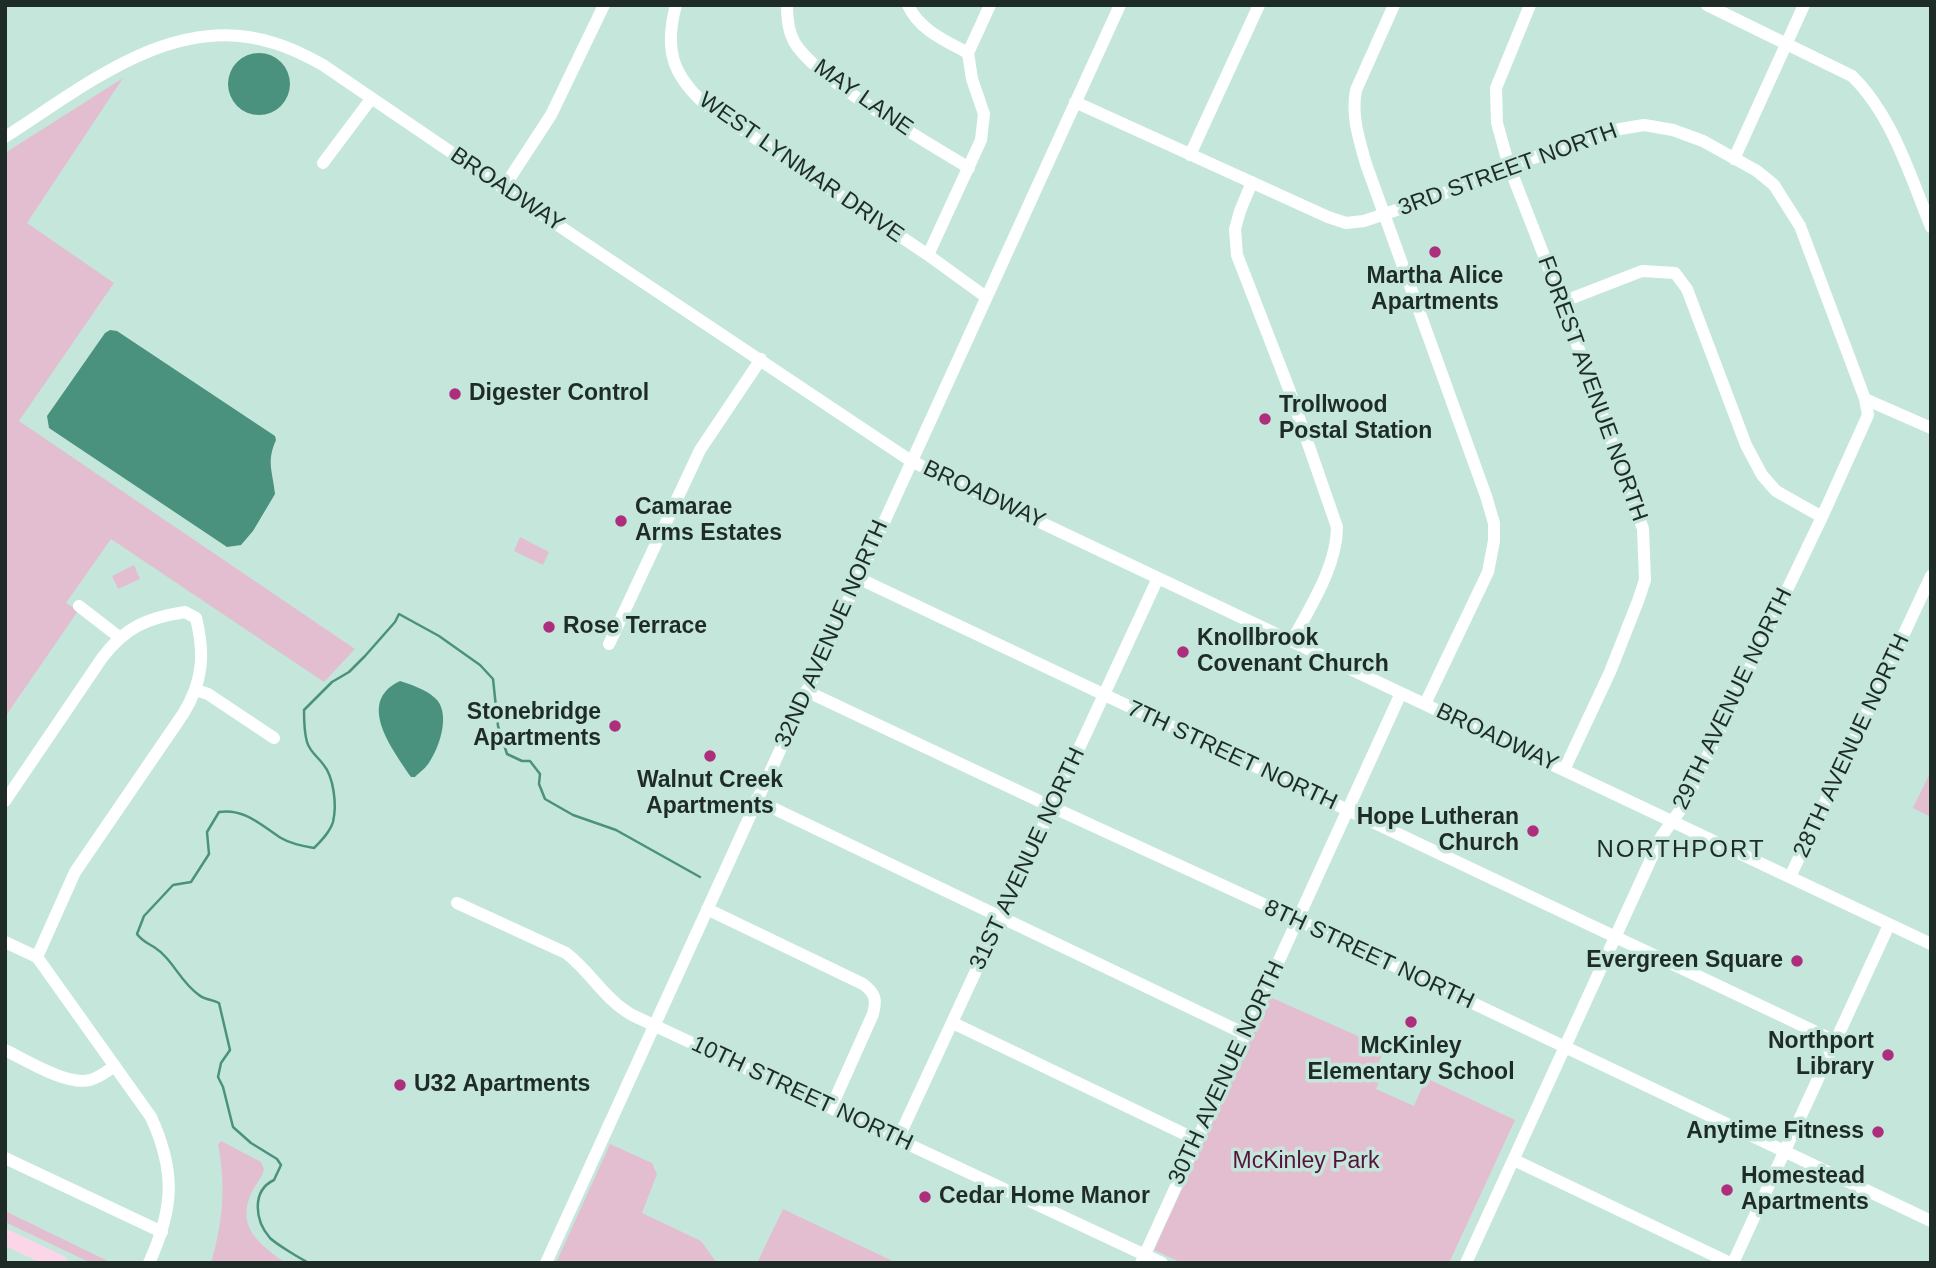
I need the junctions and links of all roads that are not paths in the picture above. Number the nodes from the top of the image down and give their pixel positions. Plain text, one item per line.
1 (604, 5) edge
2 (676, 5) edge
3 (787, 5) edge
4 (908, 5) edge
5 (990, 5) edge
6 (1120, 5) edge
7 (1259, 5) edge
8 (1394, 5) edge
9 (1530, 5) edge
10 (1707, 5) edge
11 (1804, 5) edge
12 (1786, 44) junction
13 (968, 53) junction
14 (371, 99) junction
15 (1075, 102) junction
16 (5, 137) edge
17 (1190, 155) junction
18 (1734, 159) junction
19 (323, 163) dead end
20 (1509, 166) junction
21 (969, 169) junction
22 (1252, 182) junction
23 (504, 187) junction
24 (1384, 214) junction
25 (1931, 226) edge
26 (928, 255) junction
27 (986, 297) junction
28 (1562, 302) junction
29 (761, 359) junction
30 (1865, 399) junction
31 (1931, 428) edge
32 (911, 461) junction
33 (1822, 517) junction
34 (1931, 576) edge
35 (858, 578) junction
36 (1158, 578) junction
37 (79, 606) dead end
38 (119, 637) junction
39 (1292, 641) junction
40 (609, 644) dead end
41 (197, 690) junction
42 (806, 691) junction
43 (1401, 693) junction
44 (1103, 696) junction
45 (1425, 704) junction
46 (274, 738) dead end
47 (1564, 770) junction
48 (756, 800) junction
49 (5, 801) edge
50 (1052, 807) junction
51 (1348, 811) junction
52 (1672, 822) junction
53 (1790, 877) junction
54 (457, 903) dead end
55 (707, 909) junction
56 (1001, 917) junction
57 (1298, 920) junction
58 (1889, 925) junction
59 (1615, 937) junction
60 (5, 942) edge
61 (1931, 944) edge
62 (37, 957) junction
63 (953, 1023) junction
64 (654, 1024) junction
65 (1245, 1034) junction
66 (1835, 1041) junction
67 (1564, 1048) junction
68 (5, 1050) edge
69 (115, 1066) junction
70 (831, 1108) junction
71 (898, 1139) junction
72 (1197, 1140) junction
73 (1785, 1151) junction
74 (5, 1158) edge
75 (1514, 1160) junction
76 (1931, 1221) edge
77 (162, 1232) junction
78 (5, 1237) edge
79 (1143, 1259) edge
80 (60, 1263) edge
81 (149, 1263) edge
82 (546, 1263) edge
83 (1162, 1263) edge
84 (1466, 1263) edge
85 (1732, 1263) edge

1 - 23 street
2 - 26 street, WEST LYNMAR DRIVE
3 - 21 street, MAY LANE
4 - 13 street
5 - 13 street
6 - 15 street, 32ND AVENUE NORTH
7 - 17 street
8 - 24 street
9 - 20 street, FOREST AVENUE NORTH
10 - 12 street
11 - 12 street
12 - 18 street
12 - 25 street
13 - 21 street
14 - 16 street, BROADWAY
14 - 19 street
14 - 23 street, BROADWAY
15 - 17 street, 3RD STREET NORTH
15 - 27 street, 32ND AVENUE NORTH
17 - 22 street, 3RD STREET NORTH
18 - 20 street, 3RD STREET NORTH
18 - 30 street, 3RD STREET NORTH
20 - 24 street, 3RD STREET NORTH
20 - 28 street, FOREST AVENUE NORTH
21 - 26 street
22 - 24 street, 3RD STREET NORTH
22 - 39 street
23 - 29 street, BROADWAY
24 - 45 street
26 - 27 street, WEST LYNMAR DRIVE
27 - 32 street, 32ND AVENUE NORTH
28 - 33 street
28 - 47 street, FOREST AVENUE NORTH
29 - 32 street, BROADWAY
29 - 40 street
30 - 31 street
30 - 33 street, 29TH AVENUE NORTH
32 - 35 street, 32ND AVENUE NORTH
32 - 36 street, BROADWAY
33 - 52 street, 29TH AVENUE NORTH
34 - 53 street, 28TH AVENUE NORTH
35 - 42 street, 32ND AVENUE NORTH
35 - 44 street, 7TH STREET NORTH
36 - 39 street, BROADWAY
36 - 44 street, 31ST AVENUE NORTH
37 - 38 street
38 - 41 street
38 - 49 street
39 - 43 street, BROADWAY
41 - 46 street
41 - 62 street
42 - 48 street, 32ND AVENUE NORTH
42 - 50 street, 8TH STREET NORTH
43 - 45 street, BROADWAY
43 - 51 street, 30TH AVENUE NORTH
44 - 50 street, 31ST AVENUE NORTH
44 - 51 street, 7TH STREET NORTH
45 - 47 street, BROADWAY
47 - 52 street, BROADWAY
48 - 55 street, 32ND AVENUE NORTH
48 - 56 street
50 - 56 street, 31ST AVENUE NORTH
50 - 57 street, 8TH STREET NORTH
51 - 57 street, 30TH AVENUE NORTH
51 - 59 street, 7TH STREET NORTH
52 - 53 street, BROADWAY
52 - 59 street, 29TH AVENUE NORTH
53 - 58 street, BROADWAY
54 - 64 street, 10TH STREET NORTH
55 - 64 street, 32ND AVENUE NORTH
55 - 70 street
56 - 63 street, 31ST AVENUE NORTH
56 - 65 street
57 - 65 street, 30TH AVENUE NORTH
57 - 67 street, 8TH STREET NORTH
58 - 61 street, BROADWAY
58 - 66 street
59 - 66 street, 7TH STREET NORTH
59 - 67 street, 29TH AVENUE NORTH
60 - 62 street
62 - 69 street
63 - 71 street, 31ST AVENUE NORTH
63 - 72 street
64 - 70 street, 10TH STREET NORTH
64 - 82 street, 32ND AVENUE NORTH
65 - 72 street, 30TH AVENUE NORTH
66 - 73 street
67 - 73 street, 8TH STREET NORTH
67 - 75 street, 29TH AVENUE NORTH
68 - 69 street
69 - 77 street
70 - 71 street, 10TH STREET NORTH
71 - 79 street, 10TH STREET NORTH
72 - 79 street, 30TH AVENUE NORTH
73 - 76 street, 8TH STREET NORTH
73 - 85 street
74 - 77 street
75 - 84 street, 29TH AVENUE NORTH
75 - 85 street
77 - 81 street
78 - 80 main road
79 - 83 street, 10TH STREET NORTH

